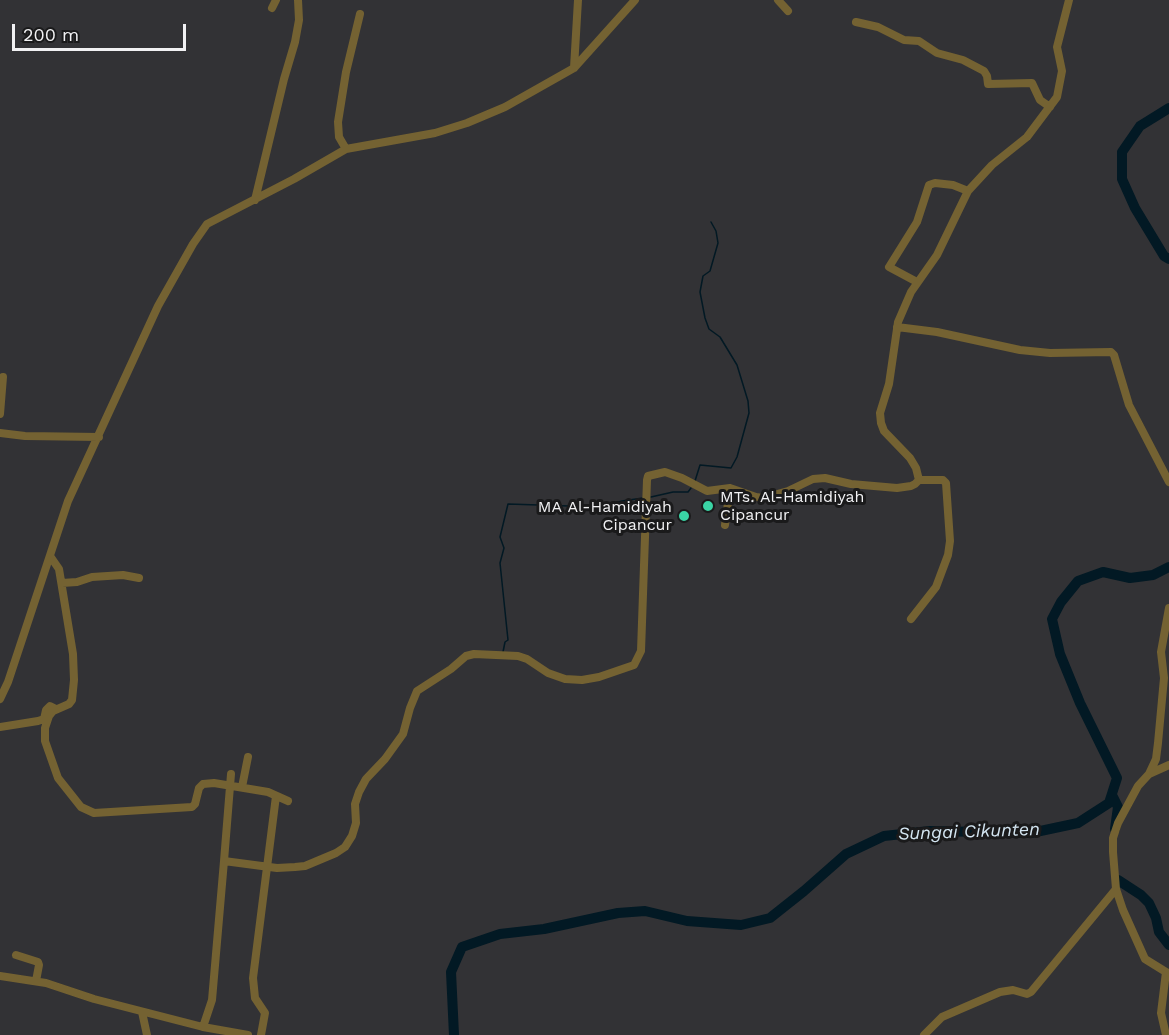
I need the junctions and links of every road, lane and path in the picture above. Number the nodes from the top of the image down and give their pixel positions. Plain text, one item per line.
1 (298, 0) edge
2 (578, 0) edge
3 (635, 0) edge
4 (778, 0) edge
5 (1069, 0) edge
6 (788, 11) dead end
7 (360, 14) dead end
8 (856, 22) dead end
9 (574, 68) junction
10 (1050, 107) junction
11 (345, 149) junction
12 (968, 191) junction
13 (255, 200) junction
14 (917, 282) junction
15 (897, 327) junction
16 (3, 377) dead end
17 (0, 414) edge
18 (0, 433) edge
19 (99, 437) junction
20 (919, 480) junction
21 (1169, 482) edge
22 (730, 488) junction
23 (725, 525) dead end
24 (50, 556) junction
25 (139, 578) dead end
26 (62, 583) junction
27 (1169, 608) edge
28 (911, 619) dead end
29 (0, 699) edge
30 (57, 709) junction
31 (0, 727) edge
32 (248, 757) dead end
33 (1169, 765) edge
34 (231, 774) dead end
35 (1149, 774) junction
36 (229, 785) junction
37 (242, 787) junction
38 (276, 796) junction
39 (288, 801) dead end
40 (224, 861) junction
41 (268, 867) junction
42 (1116, 889) junction
43 (16, 955) dead end
44 (0, 976) edge
45 (36, 981) junction
46 (142, 1012) junction
47 (203, 1027) junction
48 (147, 1035) edge
49 (248, 1035) edge
50 (261, 1035) edge
51 (924, 1035) edge
52 (1166, 1035) edge

1 - 13 street
2 - 9 street
3 - 9 street
4 - 6 street
5 - 10 street
7 - 11 street
8 - 10 street
9 - 11 street
10 - 12 street
11 - 13 street
12 - 14 street
12 - 14 street
13 - 19 street
14 - 15 street
15 - 20 street
15 - 21 street
16 - 17 street
18 - 19 street
19 - 24 street
20 - 22 street
20 - 28 street
22 - 23 street
22 - 41 street
24 - 26 street
24 - 29 street
25 - 26 street
26 - 30 street
27 - 35 street
30 - 31 street
30 - 36 street
32 - 37 street
33 - 35 street
34 - 36 street
35 - 42 street
36 - 37 street
36 - 40 street
37 - 38 street
38 - 39 street
38 - 41 street
40 - 41 street
40 - 47 street
41 - 50 street
42 - 51 street
42 - 52 street
43 - 45 street
44 - 45 street
45 - 46 street
46 - 47 street
46 - 48 street
47 - 49 street

